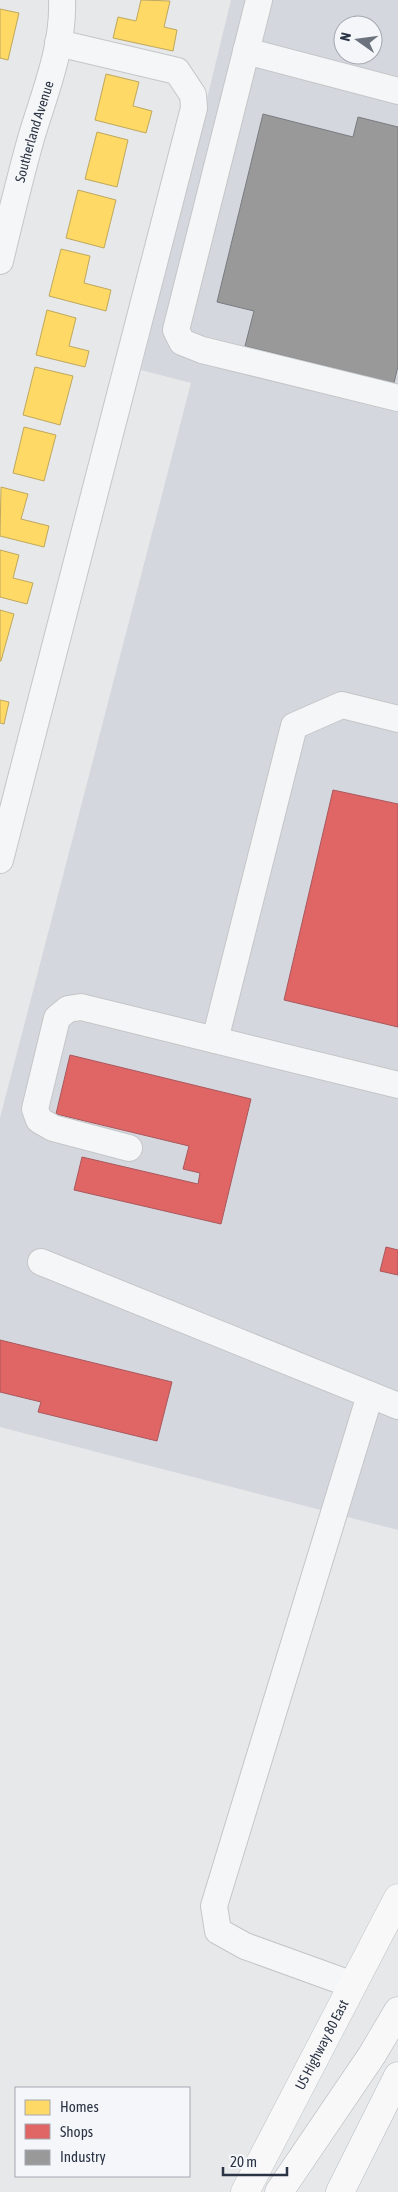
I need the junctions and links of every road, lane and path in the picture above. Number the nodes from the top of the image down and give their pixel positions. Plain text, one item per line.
1 (62, 0) edge
2 (259, 0) edge
3 (58, 43) junction
4 (246, 51) junction
5 (398, 90) edge
6 (0, 262) edge
7 (398, 398) edge
8 (398, 719) edge
9 (0, 860) edge
10 (215, 1040) junction
11 (398, 1085) edge
12 (129, 1148) dead end
13 (41, 1262) dead end
14 (370, 1394) junction
15 (398, 1406) edge
16 (398, 1898) edge
17 (353, 1985) junction
18 (398, 2011) edge
19 (398, 2076) edge
20 (245, 2192) edge
21 (279, 2192) edge
22 (340, 2192) edge

1 - 3 street, Southerland Avenue
2 - 4 street
3 - 6 street, Southerland Avenue
3 - 9 street
4 - 5 street
4 - 7 street
8 - 10 street
10 - 11 street
10 - 12 street
13 - 14 street
14 - 15 street
14 - 17 street
16 - 17 main road, US Highway 80 East
17 - 20 main road, US Highway 80 East
18 - 21 main road
19 - 22 main road

